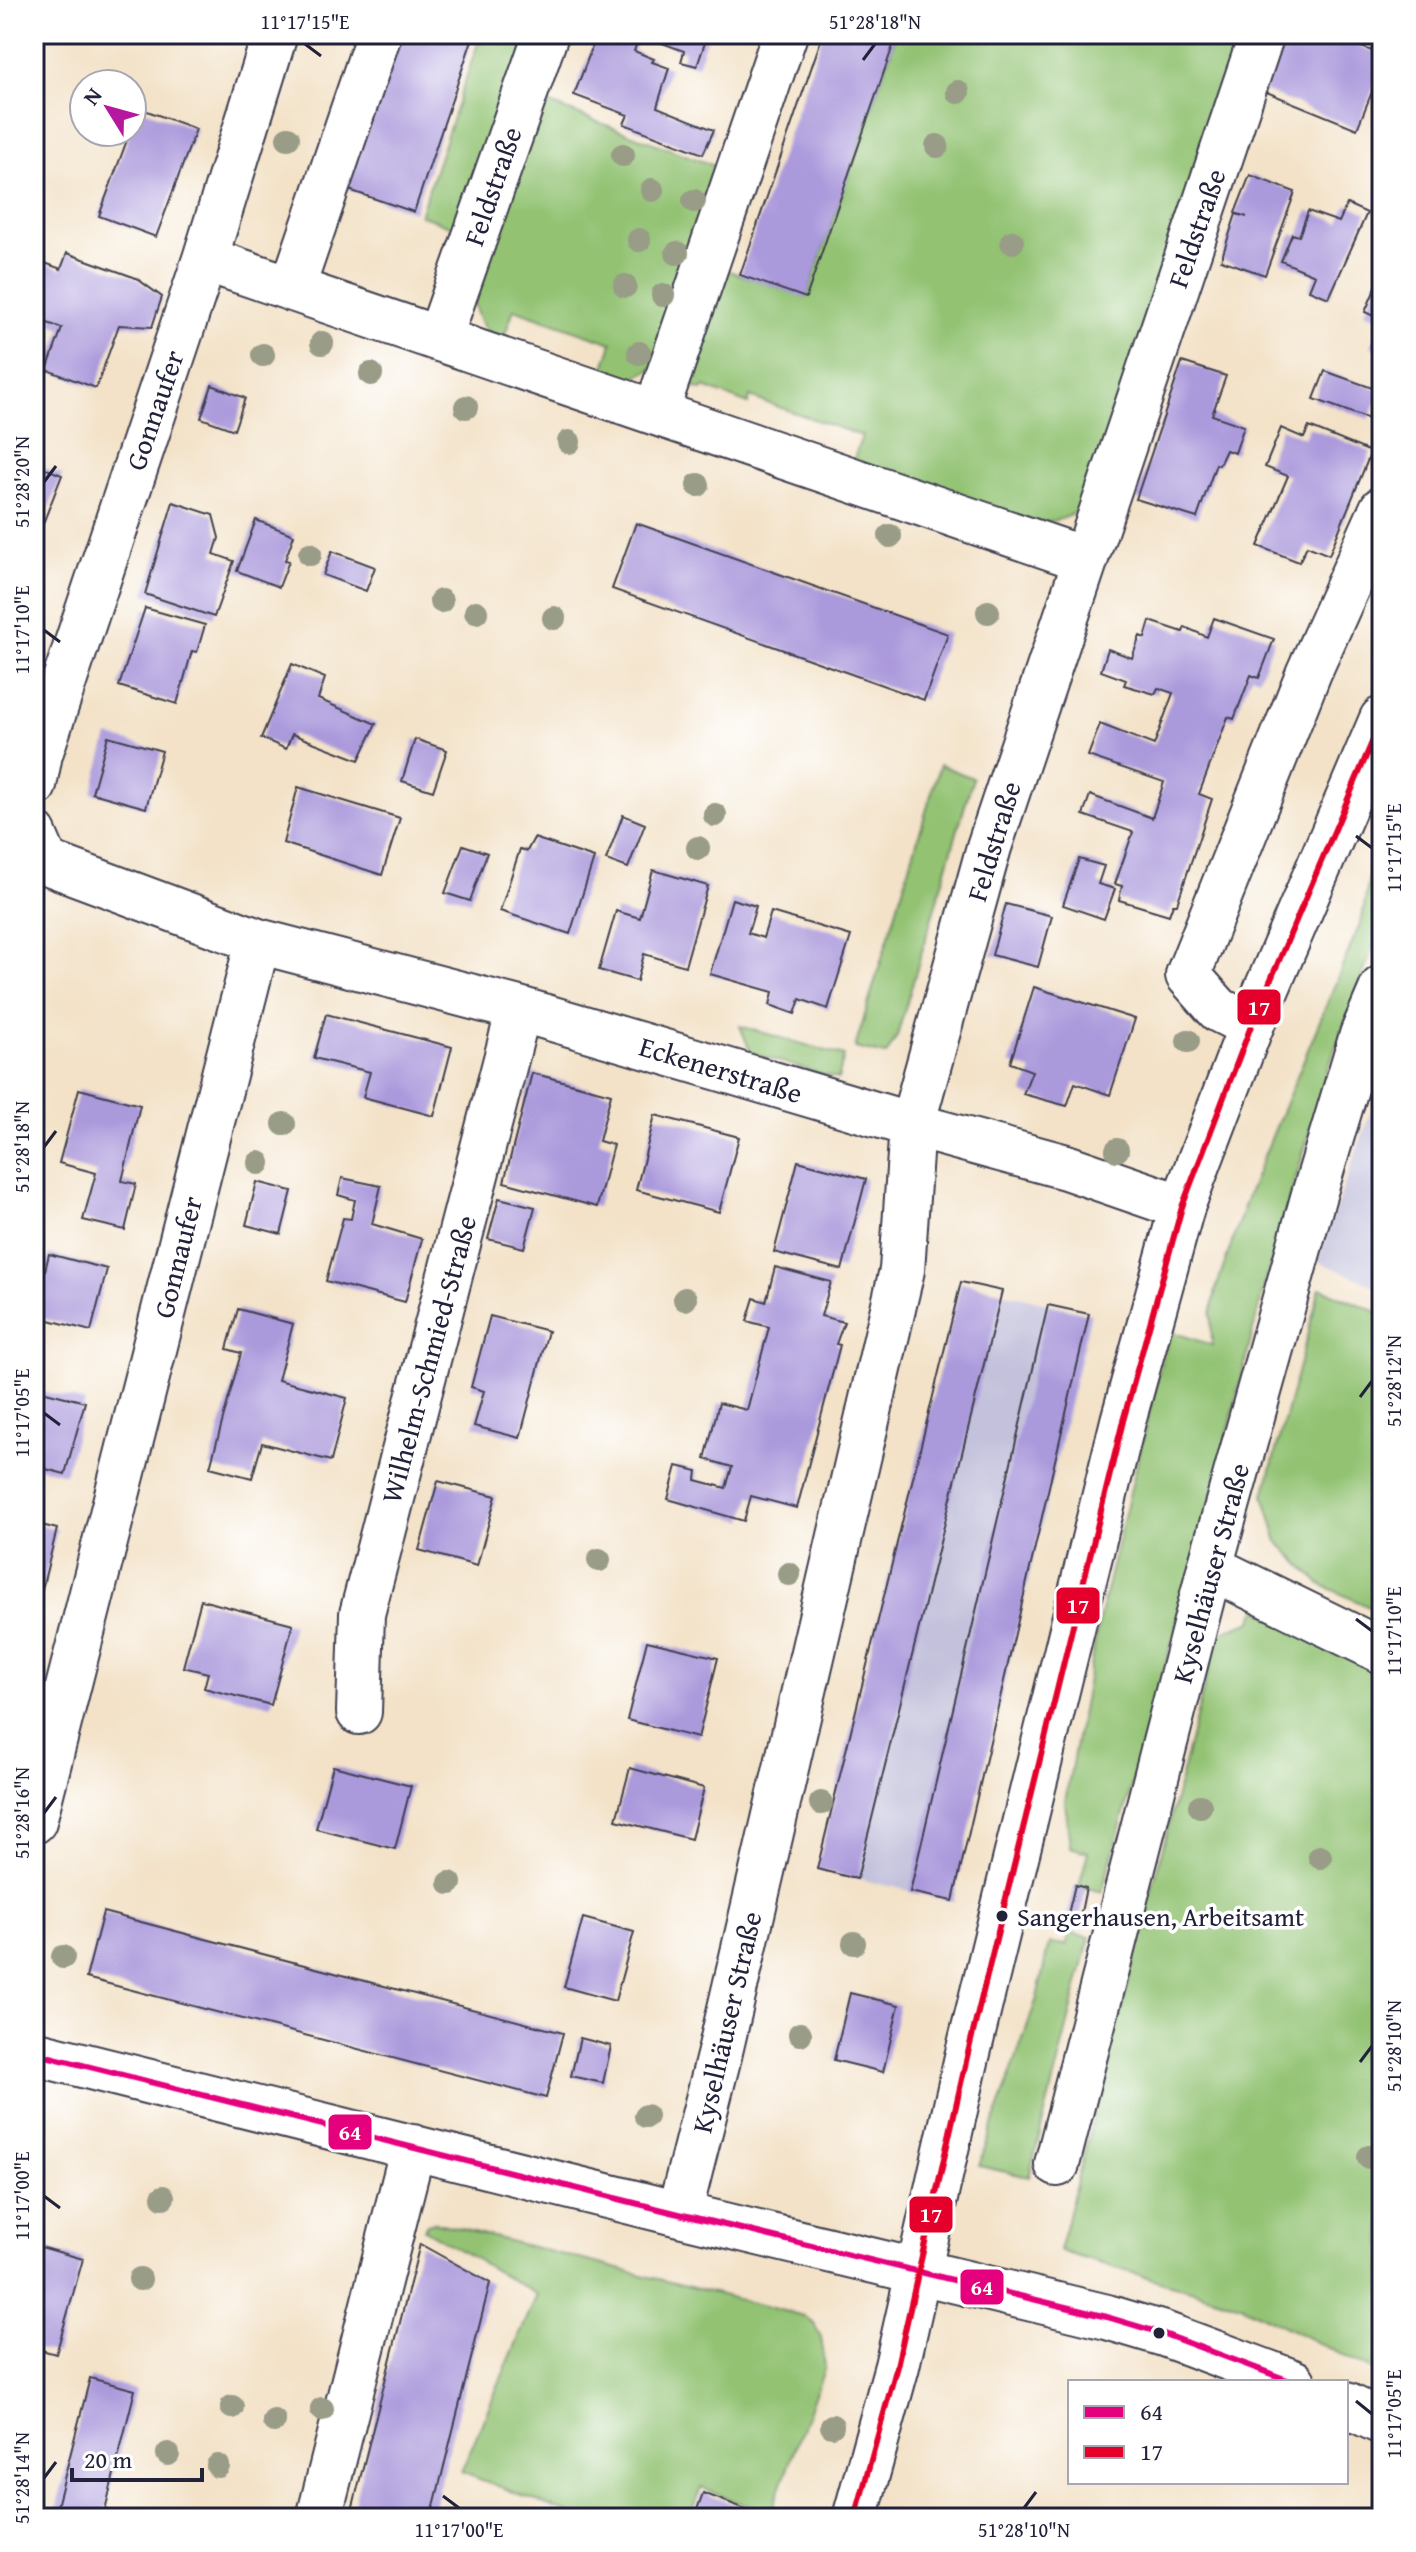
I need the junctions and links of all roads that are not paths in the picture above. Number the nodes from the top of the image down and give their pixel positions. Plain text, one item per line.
1 (275, 34) edge
2 (379, 34) edge
3 (546, 34) edge
4 (785, 34) edge
5 (1262, 34) edge
6 (205, 259) junction
7 (292, 289) junction
8 (439, 339) junction
9 (656, 412) junction
10 (1382, 509) edge
11 (1084, 559) junction
12 (1382, 719) edge
13 (34, 785) edge
14 (34, 834) edge
15 (258, 941) junction
16 (1382, 988) edge
17 (519, 1009) junction
18 (1251, 1026) junction
19 (912, 1125) junction
20 (1182, 1207) junction
21 (1210, 1567) junction
22 (1382, 1651) edge
23 (359, 1712) dead end
24 (34, 1821) edge
25 (34, 2053) edge
26 (413, 2147) junction
27 (1057, 2164) dead end
28 (679, 2214) junction
29 (918, 2271) junction
30 (1288, 2380) edge
31 (1348, 2406) edge
32 (1382, 2422) edge
33 (319, 2518) edge
34 (855, 2518) edge

1 - 6 street, Gonnaufer
2 - 7 street
3 - 8 street, Feldstraße
4 - 9 street
5 - 11 street, Feldstraße
6 - 7 street
6 - 13 street, Gonnaufer
7 - 8 street
8 - 9 street
9 - 11 street
10 - 18 street
11 - 19 street, Feldstraße
12 - 18 street
14 - 15 street
15 - 17 street, Eckenerstraße
15 - 24 street, Gonnaufer
16 - 21 street, Kyselhäuser Straße
17 - 19 street, Eckenerstraße
17 - 23 street, Wilhelm-Schmied-Straße
18 - 20 street
19 - 20 street, Eckenerstraße
19 - 28 street, Kyselhäuser Straße
20 - 29 street
21 - 22 street
21 - 27 street, Kyselhäuser Straße
25 - 26 street
26 - 28 street
26 - 33 street
28 - 29 street
29 - 30 street
29 - 34 street
31 - 32 street

